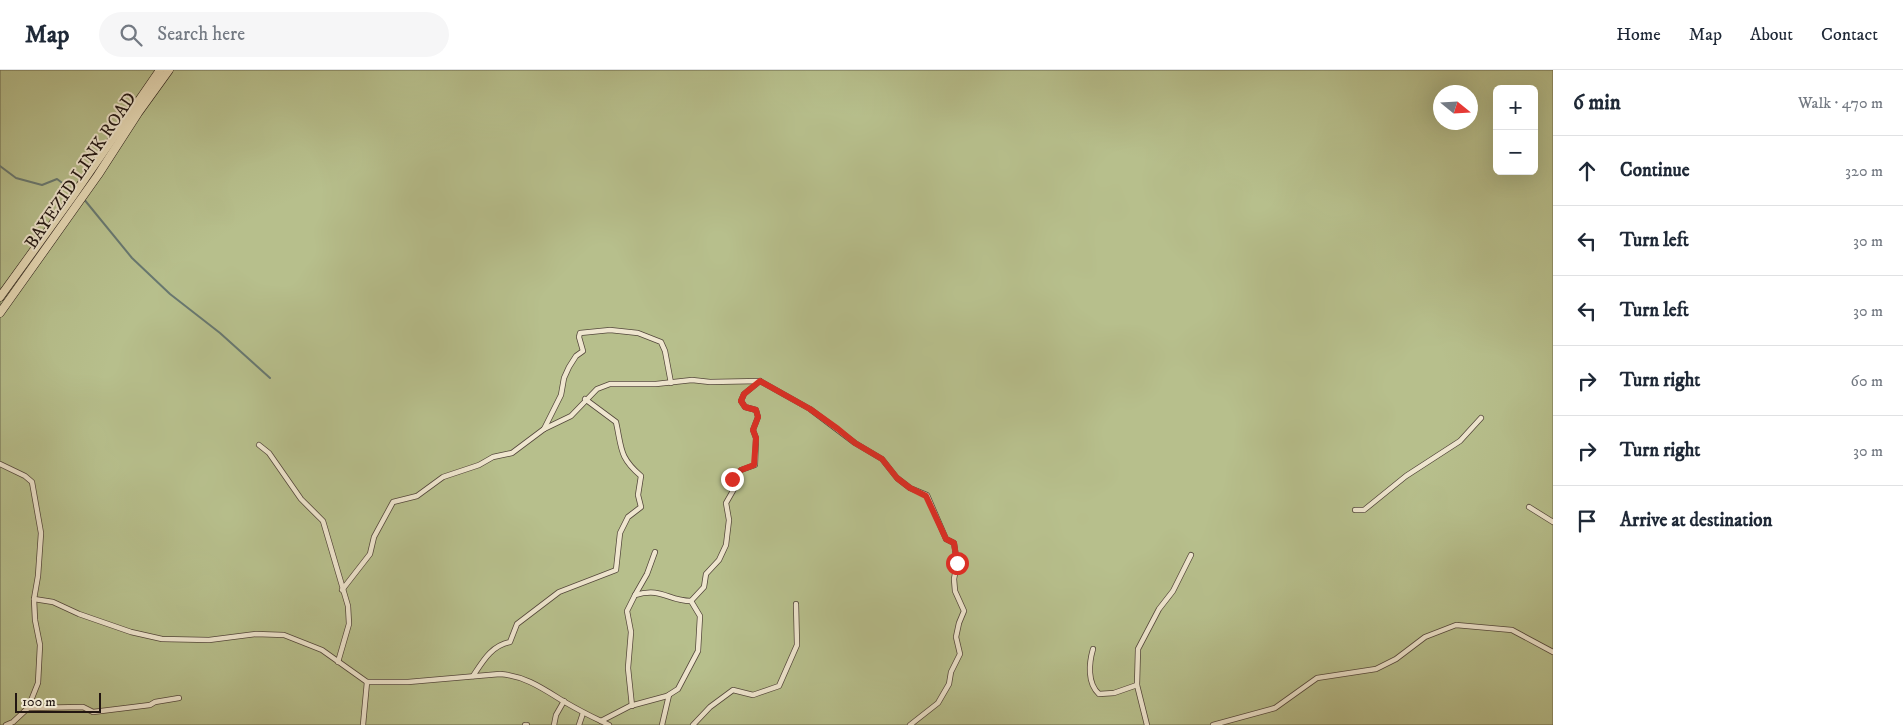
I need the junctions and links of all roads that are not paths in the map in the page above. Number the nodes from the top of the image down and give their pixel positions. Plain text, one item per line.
1 (160, 70) edge
2 (169, 70) edge
3 (108, 153) junction
4 (94, 173) junction
5 (0, 297) edge
6 (0, 313) edge
7 (760, 381) junction
8 (672, 383) junction
9 (585, 399) junction
10 (1481, 418) dead end
11 (544, 429) junction
12 (259, 445) dead end
13 (0, 464) edge
14 (1529, 507) dead end
15 (1355, 510) dead end
16 (1553, 522) edge
17 (655, 552) dead end
18 (1191, 555) dead end
19 (342, 590) junction
20 (635, 595) junction
21 (34, 599) junction
22 (691, 601) junction
23 (796, 604) dead end
24 (1093, 649) dead end
25 (1553, 652) edge
26 (338, 662) junction
27 (473, 676) junction
28 (367, 682) junction
29 (1137, 685) junction
30 (669, 695) junction
31 (179, 698) dead end
32 (564, 701) junction
33 (632, 706) junction
34 (28, 708) junction
35 (583, 712) junction
36 (601, 721) junction
37 (6, 725) edge
38 (364, 725) edge
39 (554, 725) edge
40 (579, 725) edge
41 (609, 725) edge
42 (662, 725) edge
43 (693, 725) edge
44 (910, 725) edge
45 (1147, 725) edge
46 (1213, 725) edge

1 - 3 main road, BAYEZID LINK ROAD
2 - 3 main road, BAYEZID LINK ROAD
3 - 4 main road, BAYEZID LINK ROAD
4 - 5 main road, BAYEZID LINK ROAD
4 - 6 main road, BAYEZID LINK ROAD
7 - 8 street
7 - 22 street
7 - 44 street
8 - 9 street
8 - 11 street
9 - 11 street
9 - 27 street
10 - 15 street
11 - 19 street
12 - 19 street
13 - 21 street
14 - 16 street
17 - 20 street
18 - 29 street
19 - 26 street
20 - 22 street
20 - 33 street
21 - 26 street
21 - 34 street
22 - 30 street
23 - 43 street
24 - 29 street
25 - 46 street
26 - 28 street
27 - 28 street
27 - 32 street
28 - 38 street
29 - 45 street
30 - 33 street
30 - 42 street
31 - 34 street
32 - 35 street
32 - 39 street
33 - 36 street
34 - 37 street
35 - 36 street
35 - 40 street
36 - 41 street

